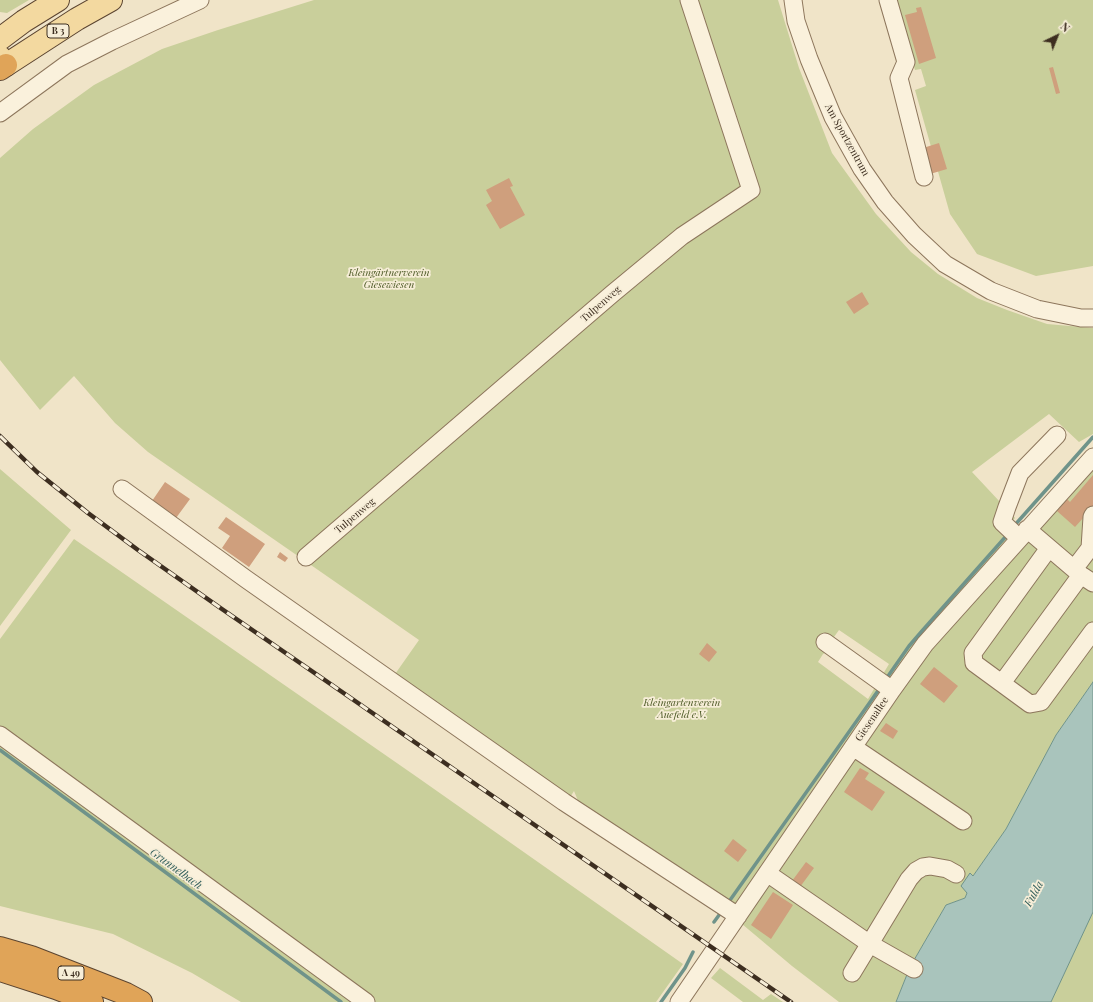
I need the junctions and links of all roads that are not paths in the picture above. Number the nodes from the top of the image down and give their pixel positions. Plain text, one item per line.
1 (58, 0) edge
2 (111, 0) edge
3 (200, 0) edge
4 (689, 0) edge
5 (793, 0) edge
6 (888, 0) edge
7 (0, 39) edge
8 (2, 64) edge
9 (0, 113) edge
10 (924, 177) dead end
11 (1093, 318) edge
12 (1057, 435) dead end
13 (1093, 457) edge
14 (122, 489) dead end
15 (1093, 515) edge
16 (1017, 532) junction
17 (1049, 548) junction
18 (306, 557) dead end
19 (1083, 575) edge
20 (1093, 631) edge
21 (825, 642) dead end
22 (1002, 683) junction
23 (886, 686) junction
24 (0, 735) edge
25 (853, 747) junction
26 (963, 821) dead end
27 (767, 873) junction
28 (956, 874) dead end
29 (730, 914) junction
30 (870, 944) junction
31 (0, 948) edge
32 (914, 969) dead end
33 (0, 970) edge
34 (852, 973) dead end
35 (92, 1002) edge
36 (141, 1002) edge
37 (366, 1002) edge
38 (679, 1002) edge

1 - 7 main road, B 3
2 - 8 main road, B 3
3 - 9 street
4 - 18 street, Tulpenweg
5 - 11 street, Am Sportzentrum
6 - 10 street
12 - 16 street
13 - 16 street, Giesenallee
14 - 29 street
15 - 19 street
16 - 17 street
16 - 23 street, Giesenallee
17 - 19 street
17 - 22 street
19 - 22 street
20 - 22 street
21 - 23 street
23 - 25 street, Giesenallee
24 - 37 street
25 - 26 street
25 - 27 street, Giesenallee
27 - 29 street, Giesenallee
27 - 30 street
28 - 30 street
29 - 38 street, Giesenallee
30 - 32 street
30 - 34 street
31 - 36 highway, A 49
33 - 35 highway, A 49

